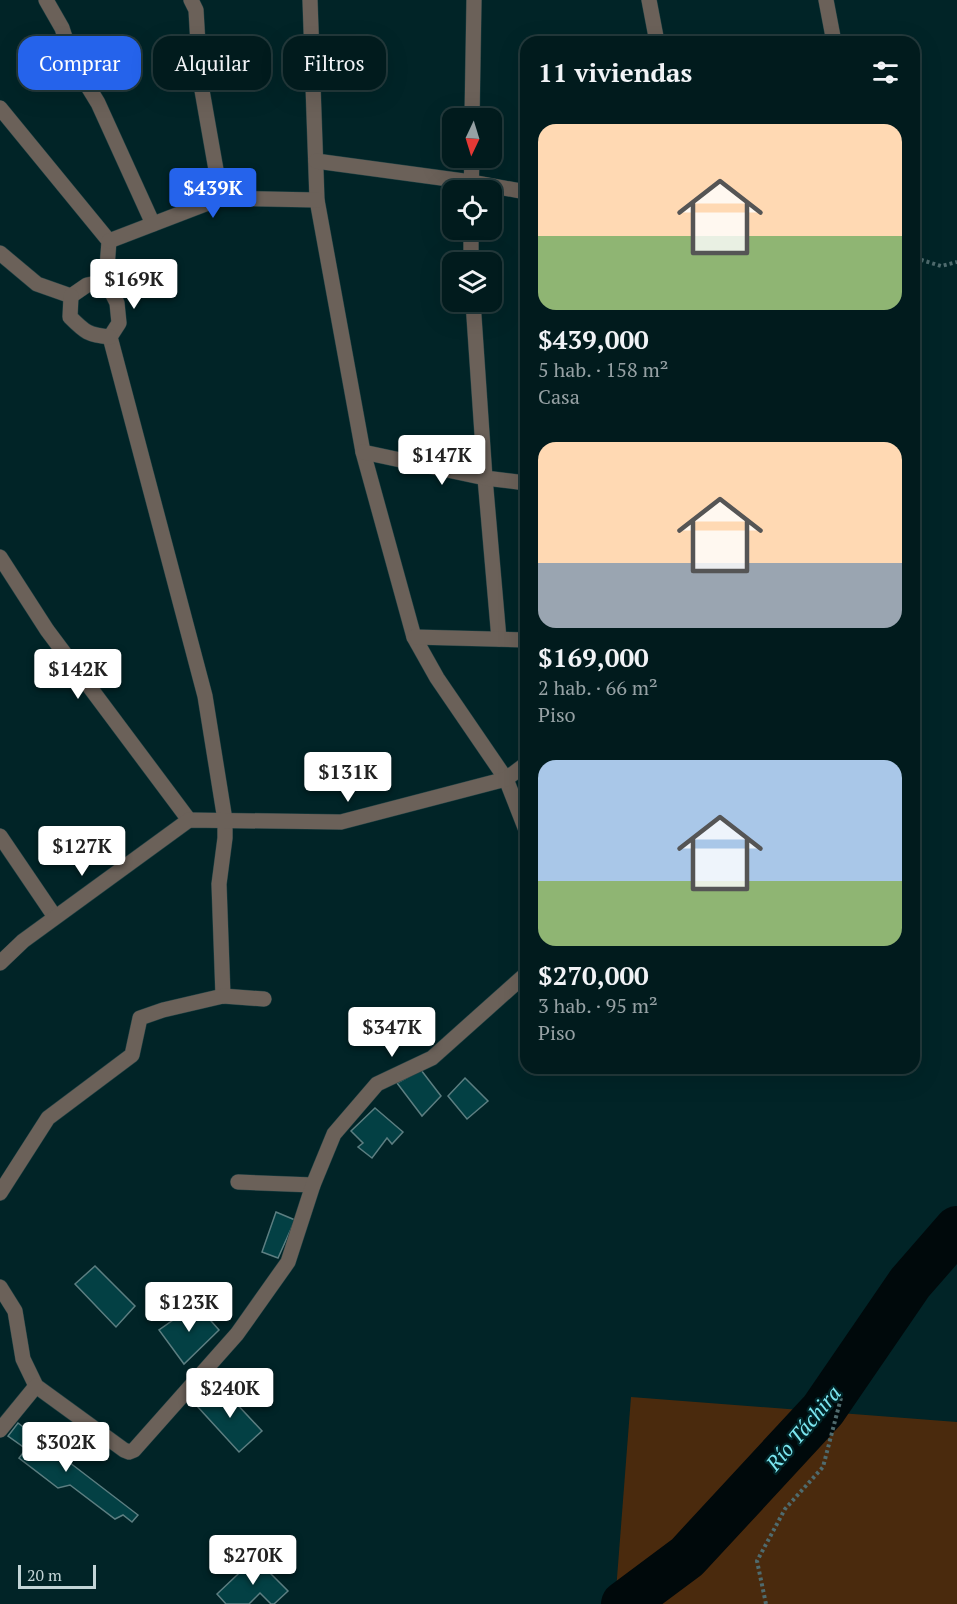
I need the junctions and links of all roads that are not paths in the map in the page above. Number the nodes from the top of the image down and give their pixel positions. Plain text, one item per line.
1 (46, 0) edge
2 (191, 0) edge
3 (309, 0) edge
4 (474, 0) edge
5 (650, 0) edge
6 (826, 0) edge
7 (656, 36) edge
8 (833, 36) edge
9 (0, 108) edge
10 (472, 108) edge
11 (316, 161) junction
12 (442, 181) edge
13 (502, 189) edge
14 (520, 191) edge
15 (221, 198) junction
16 (317, 200) junction
17 (153, 224) junction
18 (109, 241) junction
19 (0, 253) edge
20 (106, 281) junction
21 (71, 296) junction
22 (474, 312) edge
23 (110, 337) junction
24 (363, 452) junction
25 (485, 478) junction
26 (520, 482) edge
27 (0, 557) edge
28 (414, 638) junction
29 (499, 639) junction
30 (520, 640) edge
31 (520, 768) edge
32 (506, 779) junction
33 (520, 815) edge
34 (189, 820) junction
35 (225, 820) junction
36 (0, 836) edge
37 (55, 917) junction
38 (0, 963) edge
39 (520, 979) edge
40 (223, 996) junction
41 (264, 999) dead end
42 (238, 1182) dead end
43 (313, 1185) junction
44 (0, 1193) edge
45 (0, 1287) edge
46 (36, 1386) junction
47 (0, 1430) edge

1 - 17 street
2 - 15 street
3 - 11 street
4 - 10 street
5 - 7 street
6 - 8 street
9 - 18 street
11 - 12 street
11 - 16 street
13 - 14 street
15 - 16 street
15 - 17 street
16 - 24 street
17 - 18 street
18 - 20 street
19 - 21 street
20 - 21 street
20 - 23 street
21 - 23 street
22 - 25 street
23 - 35 street
24 - 25 street
24 - 28 street
25 - 26 street
25 - 29 street
27 - 34 street
28 - 29 street
28 - 32 street
29 - 30 street
31 - 32 street
32 - 33 street
32 - 35 street
34 - 35 street
34 - 37 street
35 - 40 street
36 - 37 street
37 - 38 street
39 - 43 street
40 - 41 street
40 - 44 street
42 - 43 street
43 - 46 street
45 - 46 street
46 - 47 street

